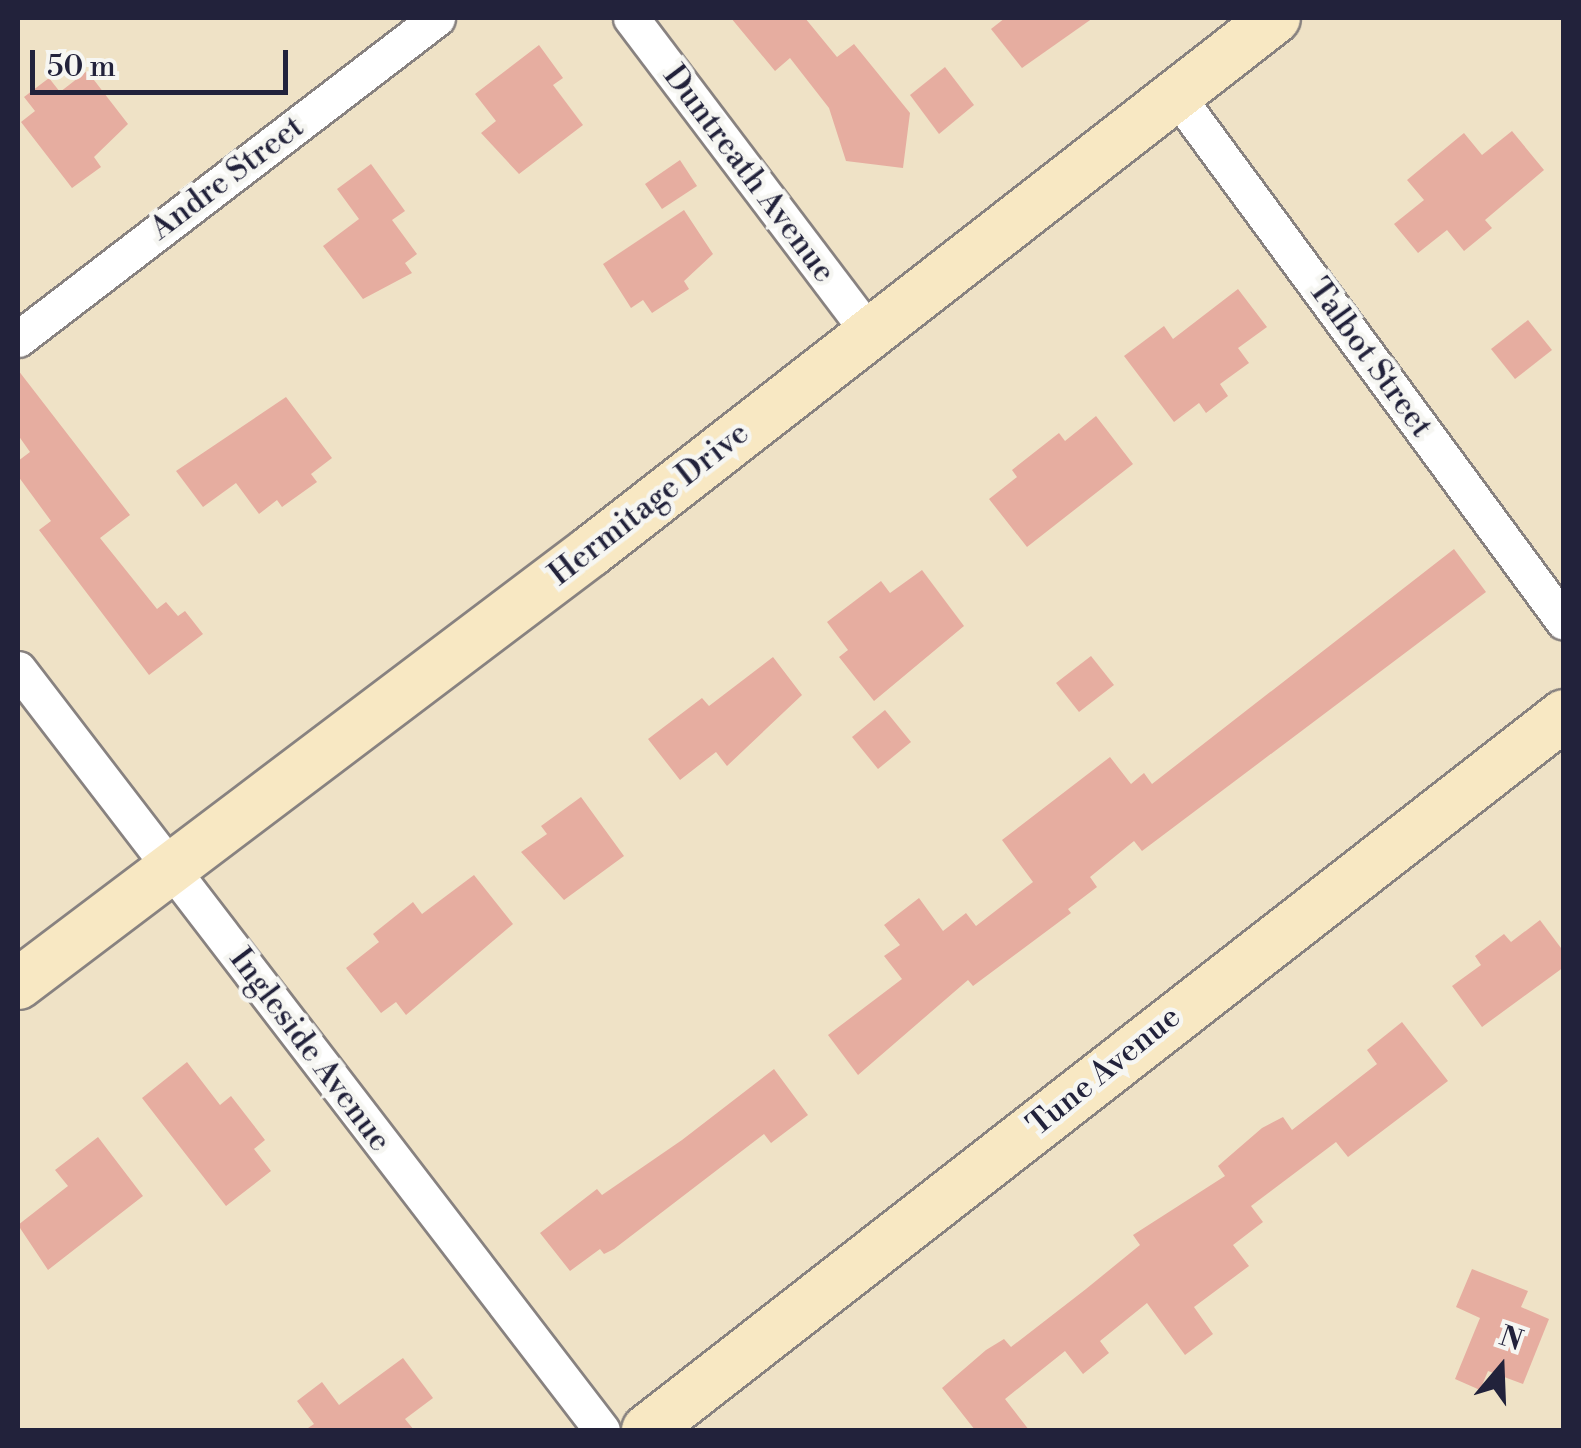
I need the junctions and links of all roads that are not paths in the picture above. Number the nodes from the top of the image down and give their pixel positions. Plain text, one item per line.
1 (437, 18) edge
2 (631, 18) edge
3 (1275, 18) edge
4 (1176, 95) junction
5 (868, 331) junction
6 (18, 339) edge
7 (1564, 622) edge
8 (18, 669) edge
9 (1564, 715) edge
10 (173, 871) junction
11 (18, 984) edge
12 (602, 1430) edge
13 (646, 1430) edge

1 - 6 street, Andre Street
2 - 5 street, Duntreath Avenue
3 - 4 street, Hermitage Drive
4 - 5 street, Hermitage Drive
4 - 7 street, Talbot Street
5 - 10 street, Hermitage Drive
8 - 10 street, Ingleside Avenue
9 - 13 street, Tune Avenue
10 - 11 street, Hermitage Drive
10 - 12 street, Ingleside Avenue

